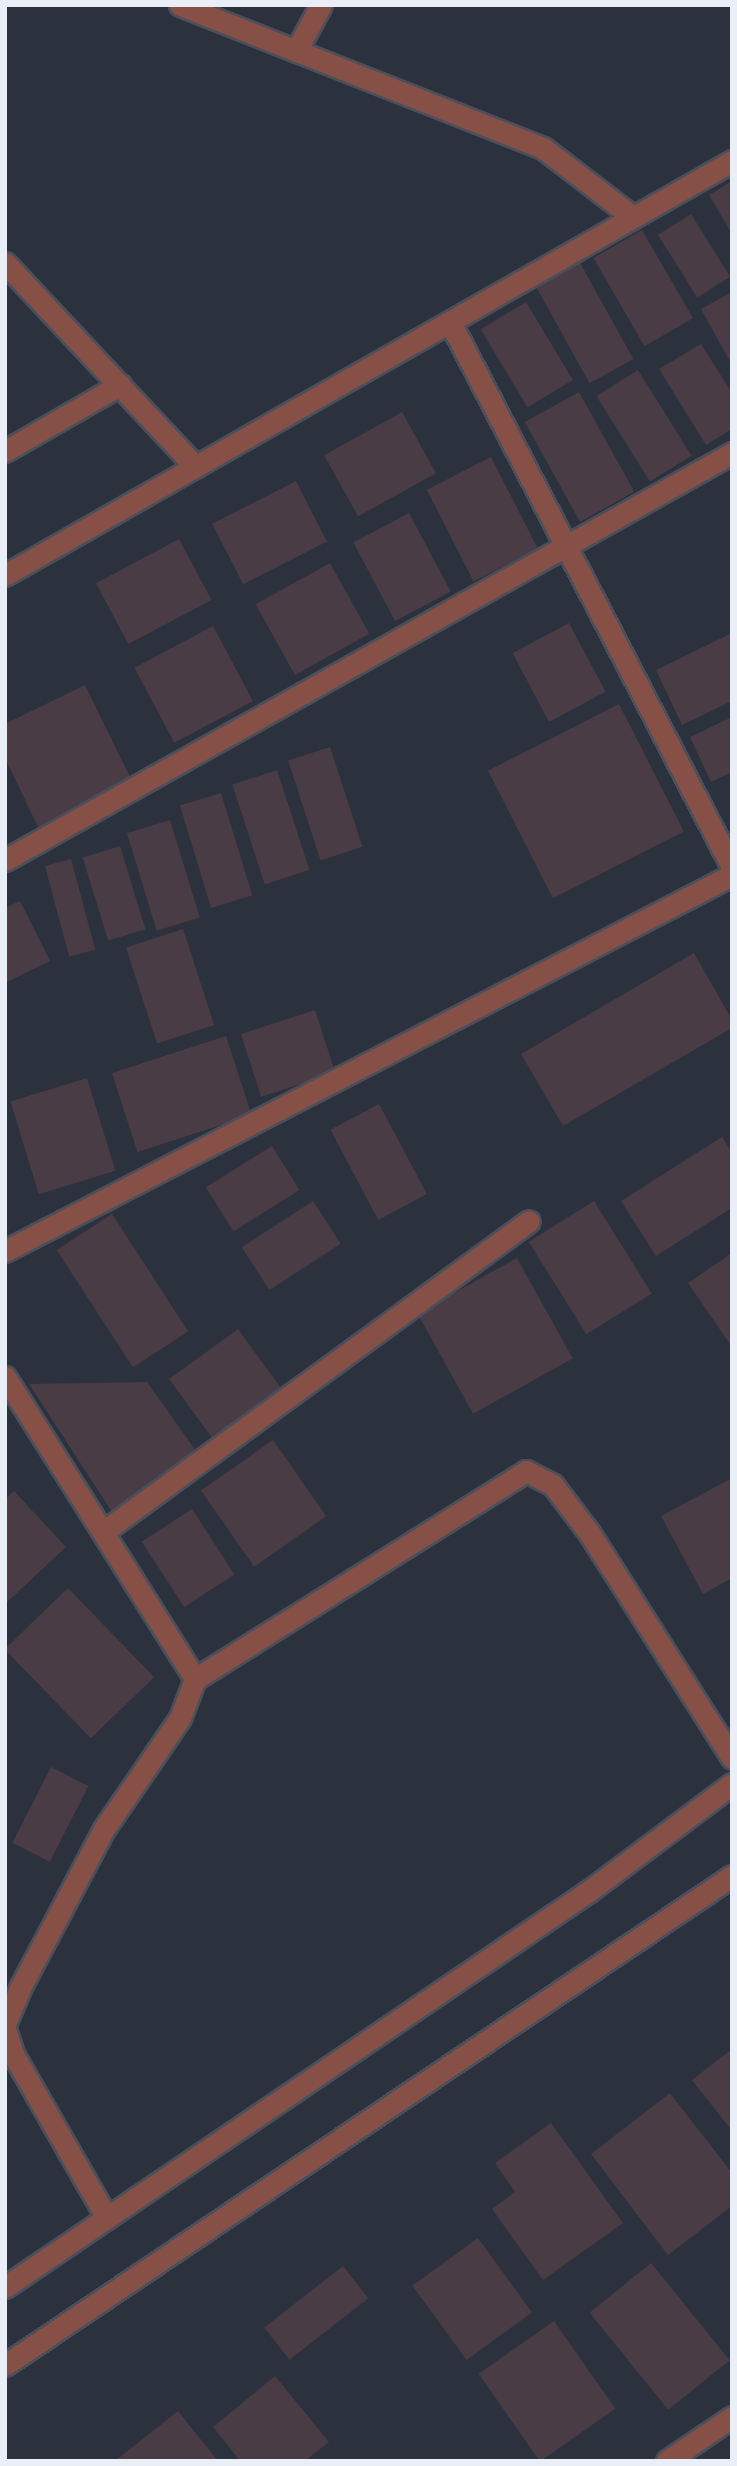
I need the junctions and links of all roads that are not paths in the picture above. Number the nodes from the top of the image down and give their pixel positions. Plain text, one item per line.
1 (180, 5) edge
2 (321, 5) edge
3 (296, 51) junction
4 (732, 161) edge
5 (633, 217) junction
6 (5, 263) edge
7 (450, 322) junction
8 (120, 385) junction
9 (5, 451) edge
10 (732, 453) edge
11 (196, 467) junction
12 (567, 547) junction
13 (5, 575) edge
14 (5, 860) edge
15 (732, 867) edge
16 (732, 875) edge
17 (528, 1221) dead end
18 (5, 1251) edge
19 (5, 1377) edge
20 (103, 1532) junction
21 (195, 1679) junction
22 (732, 1758) edge
23 (732, 1784) edge
24 (730, 1882) edge
25 (5, 2026) edge
26 (107, 2218) junction
27 (5, 2287) edge
28 (5, 2365) edge
29 (732, 2417) edge
30 (667, 2461) edge

1 - 3 street
2 - 3 street
3 - 5 street
4 - 5 street
5 - 7 street
6 - 8 street
7 - 11 street
7 - 12 street
8 - 9 street
8 - 11 street
10 - 12 street
11 - 13 street
12 - 14 street
12 - 15 street
16 - 18 street
17 - 20 street
19 - 20 street
20 - 21 street
21 - 22 street
21 - 25 street
23 - 26 street
24 - 28 street
25 - 26 street
26 - 27 street
29 - 30 street

